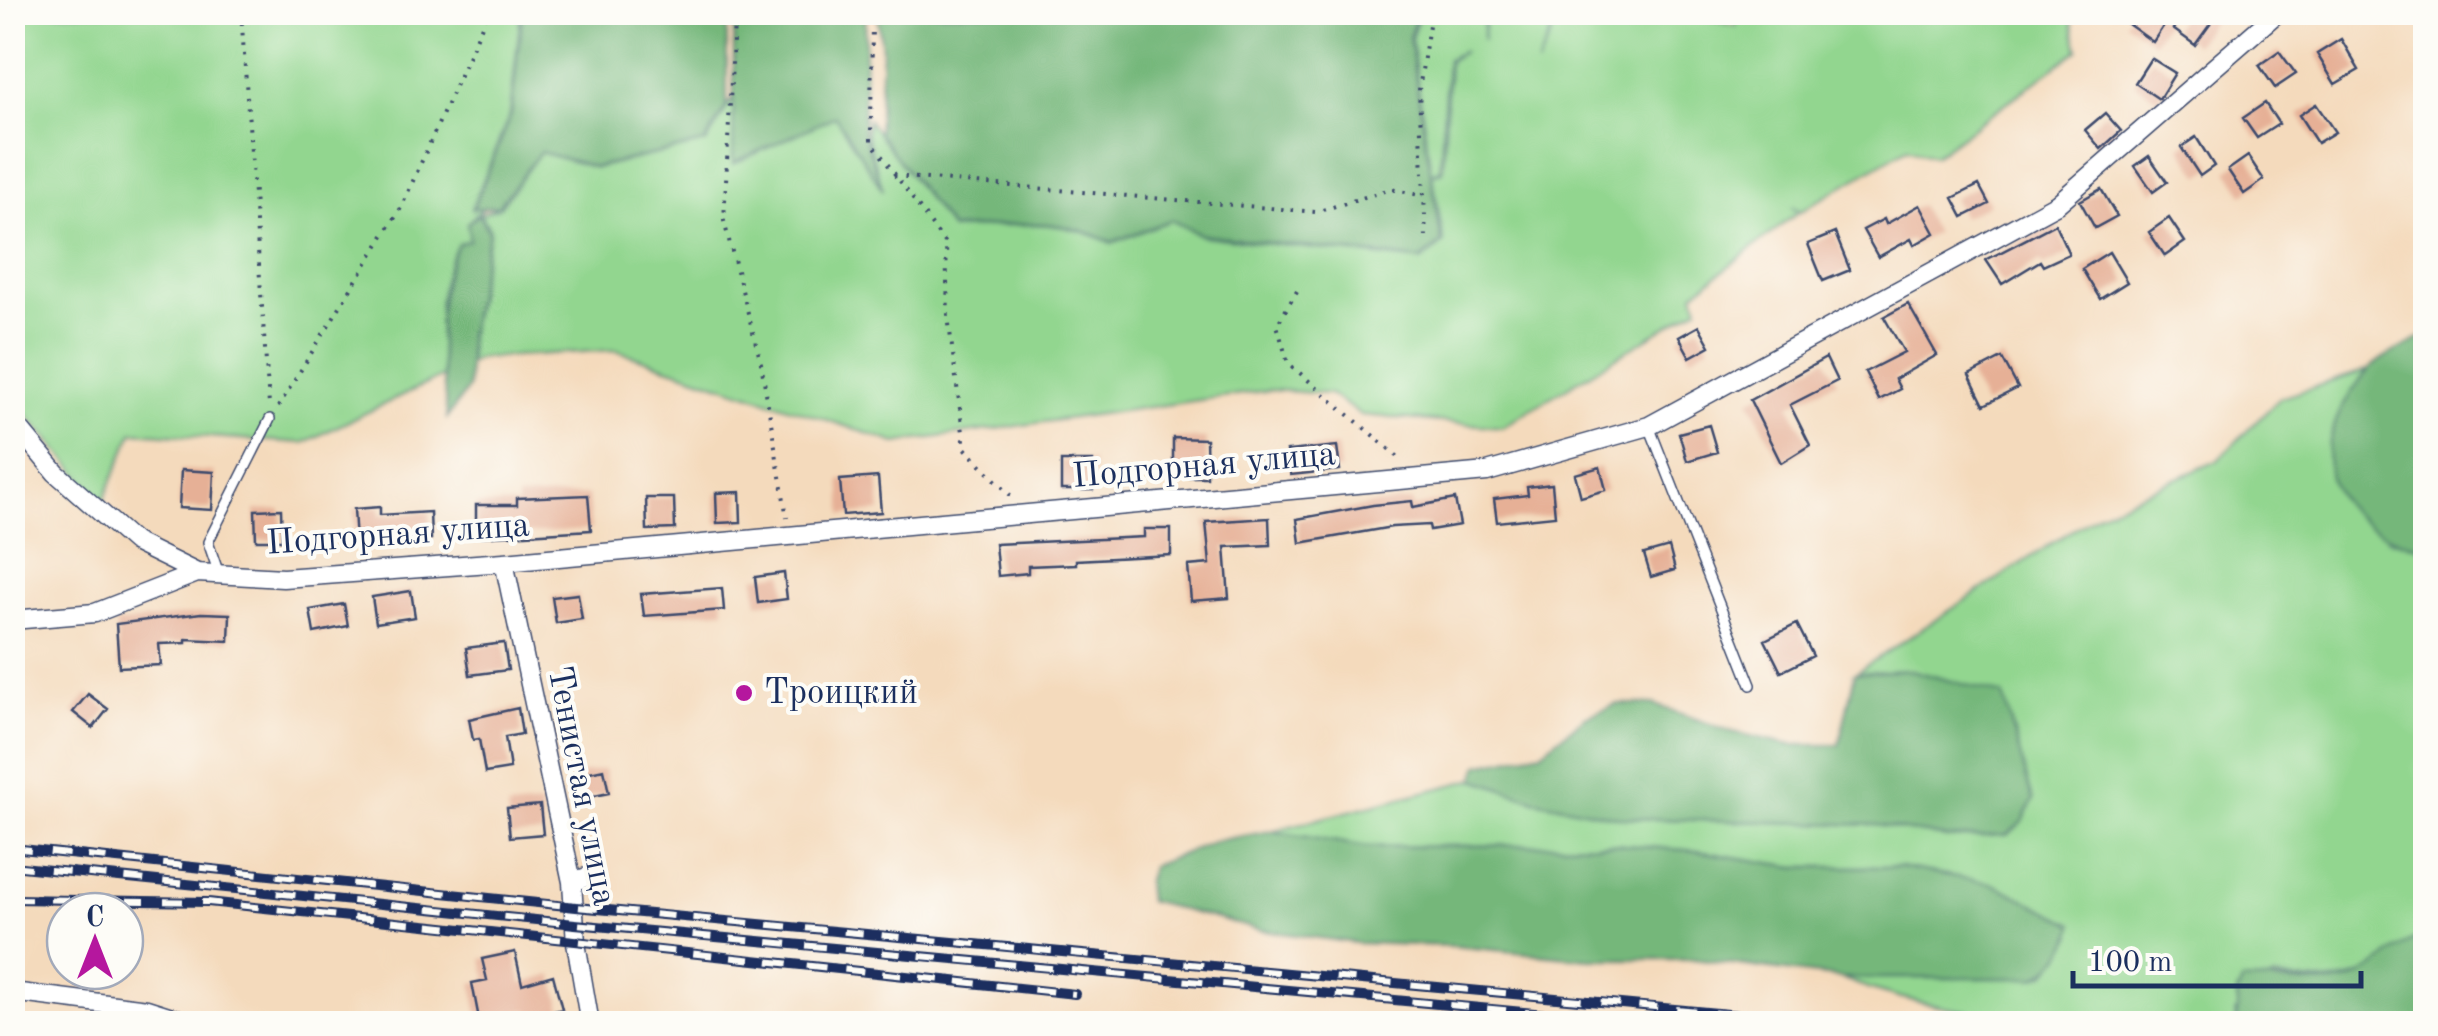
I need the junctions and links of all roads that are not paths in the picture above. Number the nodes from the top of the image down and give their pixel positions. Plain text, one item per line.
1 (2278, 12) edge
2 (270, 419) road end
3 (12, 420) edge
4 (1649, 426) junction
5 (504, 562) junction
6 (196, 573) junction
7 (220, 578) junction
8 (12, 620) edge
9 (1751, 684) dead end
10 (593, 875) dead end
11 (572, 882) junction
12 (12, 992) edge
13 (194, 1024) edge
14 (590, 1024) edge

1 - 4 street, Подгорная улица
2 - 7 lane
3 - 6 street, Подгорная улица
4 - 5 street, Подгорная улица
4 - 9 lane
5 - 7 street, Подгорная улица
5 - 11 street, Тенистая улица
6 - 7 street, Подгорная улица
6 - 8 street
10 - 11 street
11 - 14 street, Тенистая улица
12 - 13 street

